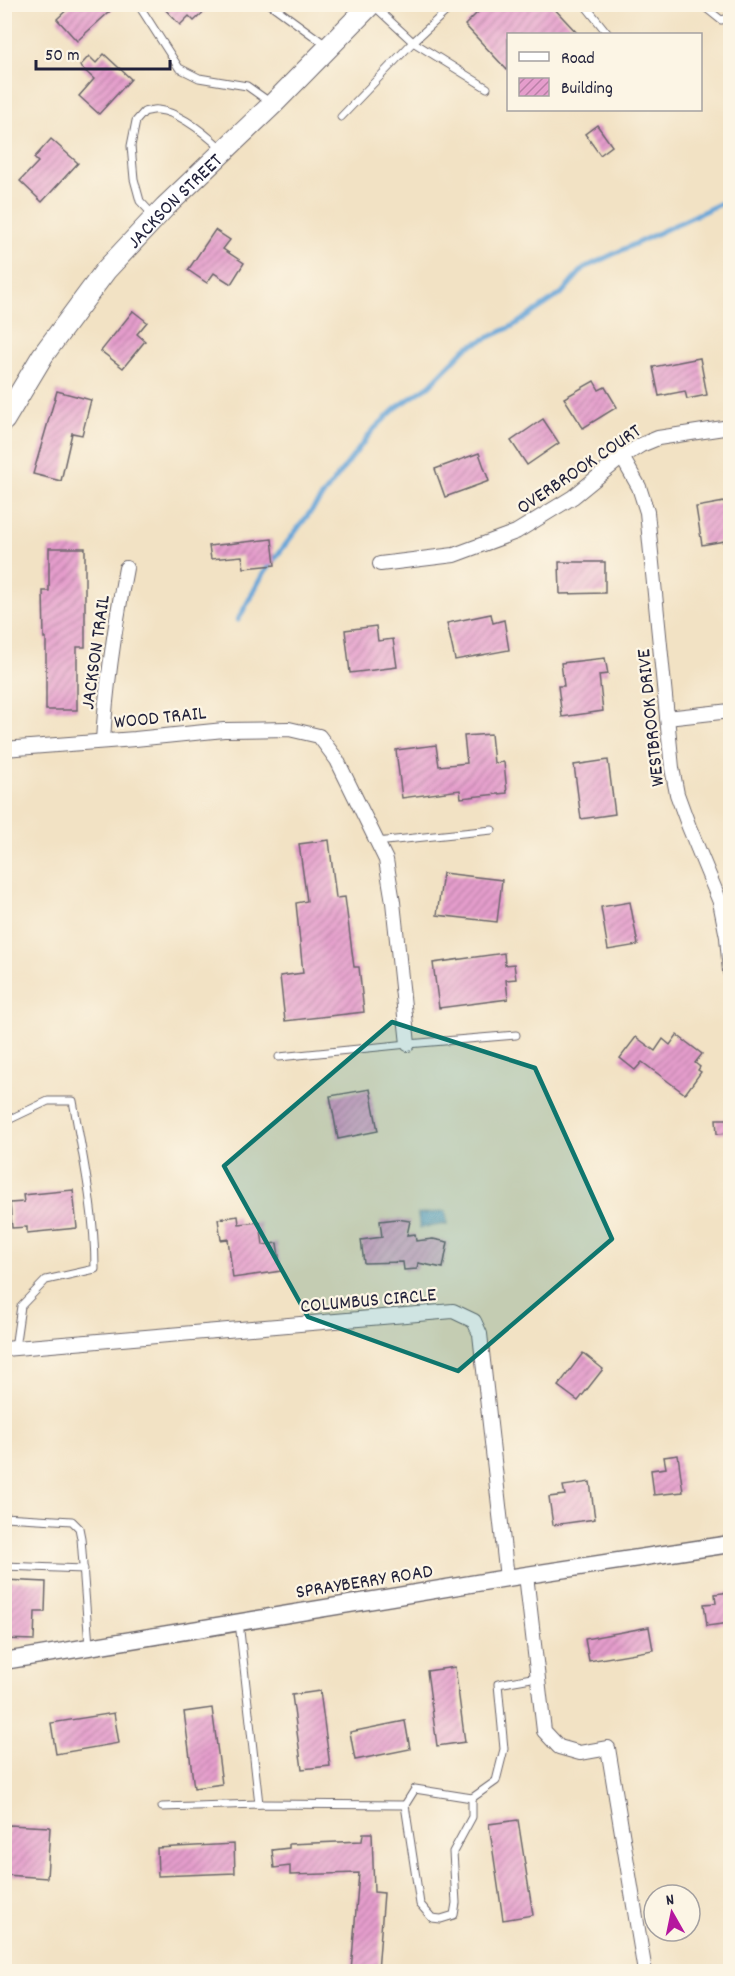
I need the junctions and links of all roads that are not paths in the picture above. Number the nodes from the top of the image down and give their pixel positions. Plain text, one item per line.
1 (138, 4) edge
2 (270, 4) edge
3 (372, 4) edge
4 (454, 4) edge
5 (584, 4) edge
6 (701, 4) edge
7 (730, 18) edge
8 (607, 33) edge
9 (413, 42) junction
10 (329, 47) junction
11 (487, 88) dead end
12 (273, 104) junction
13 (341, 117) dead end
14 (225, 152) junction
15 (155, 217) junction
16 (4, 420) edge
17 (730, 428) edge
18 (622, 457) junction
19 (380, 564) dead end
20 (126, 568) dead end
21 (730, 711) edge
22 (667, 717) junction
23 (103, 741) junction
24 (4, 749) edge
25 (492, 830) dead end
26 (376, 842) junction
27 (730, 972) edge
28 (516, 1035) dead end
29 (408, 1044) junction
30 (279, 1057) dead end
31 (4, 1122) edge
32 (10, 1348) edge
33 (4, 1517) edge
34 (730, 1544) edge
35 (4, 1566) edge
36 (84, 1569) junction
37 (526, 1575) junction
38 (507, 1578) junction
39 (240, 1622) junction
40 (89, 1647) junction
41 (4, 1661) edge
42 (537, 1677) junction
43 (472, 1798) junction
44 (259, 1804) junction
45 (405, 1805) junction
46 (162, 1807) dead end
47 (645, 1971) edge

1 - 12 lane
2 - 10 lane
3 - 9 lane
3 - 10 main road, JACKSON STREET
4 - 9 lane
5 - 8 lane
6 - 7 lane
9 - 11 lane
9 - 13 lane
10 - 12 main road, JACKSON STREET
12 - 14 main road, JACKSON STREET
14 - 15 main road, JACKSON STREET
14 - 15 lane
15 - 16 main road, JACKSON STREET
17 - 18 street, OVERBROOK COURT
18 - 19 street, OVERBROOK COURT
18 - 22 street, WESTBROOK DRIVE
20 - 23 street, JACKSON TRAIL
21 - 22 street
22 - 27 street, WESTBROOK DRIVE
23 - 24 street, WOOD TRAIL
23 - 26 street, WOOD TRAIL
25 - 26 lane
26 - 29 street
28 - 29 lane
29 - 30 lane
31 - 32 lane
32 - 38 street, COLUMBUS CIRCLE
33 - 36 lane
34 - 37 street, SPRAYBERRY ROAD
35 - 36 lane
36 - 40 lane
37 - 38 street, SPRAYBERRY ROAD
37 - 42 street
38 - 39 street, SPRAYBERRY ROAD
39 - 40 street, SPRAYBERRY ROAD
39 - 44 lane
40 - 41 street, SPRAYBERRY ROAD
42 - 43 lane
42 - 47 street
43 - 45 lane
43 - 45 lane
44 - 45 lane
44 - 46 lane

